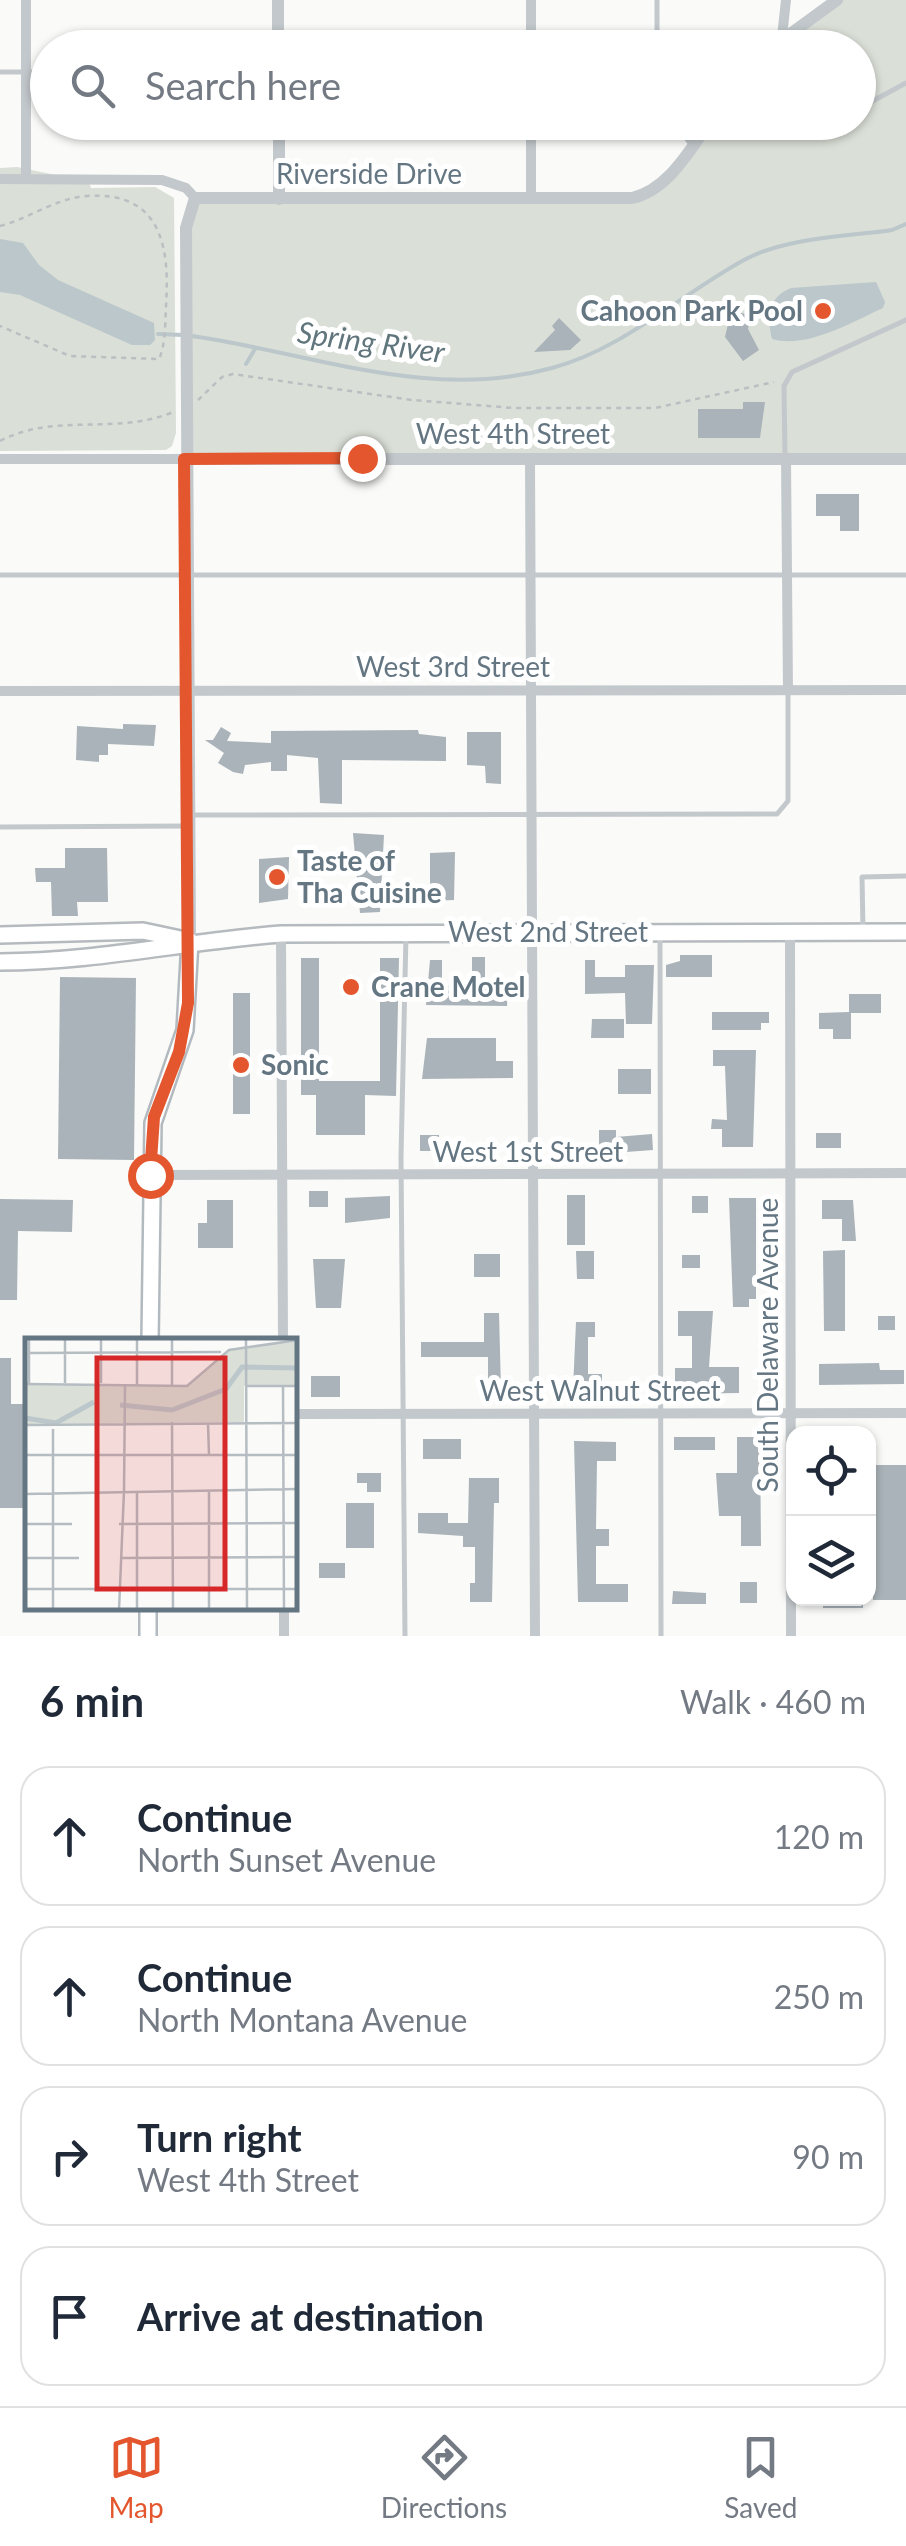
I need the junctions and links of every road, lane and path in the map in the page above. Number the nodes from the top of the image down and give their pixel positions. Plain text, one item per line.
1 (26, 0) edge
2 (278, 0) edge
3 (531, 0) edge
4 (658, 0) edge
5 (786, 0) edge
6 (837, 0) edge
7 (278, 30) edge
8 (531, 30) edge
9 (657, 30) edge
10 (783, 30) edge
11 (791, 30) edge
12 (0, 72) edge
13 (26, 72) junction
14 (30, 72) edge
15 (906, 83) edge
16 (876, 99) edge
17 (279, 140) edge
18 (531, 140) edge
19 (688, 140) edge
20 (697, 140) edge
21 (693, 146) junction
22 (26, 179) junction
23 (0, 180) edge
24 (195, 198) junction
25 (531, 198) junction
26 (279, 199) junction
27 (0, 226) edge
28 (906, 320) edge
29 (0, 326) edge
30 (784, 386) junction
31 (186, 406) junction
32 (0, 441) edge
33 (530, 458) junction
34 (0, 459) edge
35 (184, 459) junction
36 (786, 459) junction
37 (906, 459) edge
38 (787, 574) junction
39 (0, 575) edge
40 (185, 575) junction
41 (906, 575) edge
42 (530, 578) junction
43 (531, 689) junction
44 (0, 690) edge
45 (185, 690) junction
46 (788, 690) junction
47 (906, 690) edge
48 (531, 815) junction
49 (187, 820) junction
50 (0, 827) edge
51 (906, 876) edge
52 (406, 932) junction
53 (531, 932) junction
54 (660, 932) junction
55 (790, 932) junction
56 (862, 932) junction
57 (906, 932) edge
58 (0, 934) edge
59 (281, 934) junction
60 (190, 941) junction
61 (0, 962) edge
62 (906, 1173) edge
63 (401, 1174) junction
64 (534, 1174) junction
65 (662, 1174) junction
66 (789, 1174) junction
67 (150, 1175) junction
68 (282, 1175) junction
69 (150, 1338) edge
70 (283, 1338) edge
71 (791, 1413) junction
72 (906, 1413) edge
73 (298, 1414) edge
74 (406, 1414) junction
75 (534, 1414) junction
76 (660, 1414) junction
77 (405, 1636) edge
78 (535, 1636) edge
79 (661, 1636) edge
80 (792, 1636) edge

1 - 13 street
2 - 7 street
3 - 8 street
4 - 9 lane
5 - 10 street
6 - 11 street
12 - 13 lane
13 - 14 lane
13 - 22 street
15 - 16 lane
17 - 26 street
18 - 25 street
19 - 21 lane
20 - 21 street, Riverside Drive
21 - 25 street, Riverside Drive
22 - 23 street, Riverside Drive
22 - 24 street, Riverside Drive
24 - 26 street, Riverside Drive
24 - 31 street
25 - 26 street, Riverside Drive
27 - 29 path
28 - 30 lane
30 - 31 path
30 - 36 lane
31 - 32 path
31 - 35 street
33 - 35 street, West 4th Street
33 - 36 street, West 4th Street
33 - 42 street
34 - 35 street, West 4th Street
35 - 40 street
36 - 37 street, West 4th Street
36 - 38 street
38 - 41 lane
38 - 42 lane
38 - 46 street
39 - 40 lane
40 - 42 lane
40 - 45 street
42 - 43 street
43 - 45 street, West 3rd Street
43 - 46 street, West 3rd Street
43 - 48 street
44 - 45 street, West 3rd Street
45 - 49 street
46 - 47 street, West 3rd Street
46 - 48 lane
48 - 49 lane
48 - 53 street
49 - 50 lane
49 - 60 street
51 - 56 lane
52 - 53 main road, West 2nd Street
52 - 59 main road, West 2nd Street
52 - 63 lane
53 - 54 main road, West 2nd Street
53 - 64 street
54 - 55 main road, West 2nd Street
54 - 65 lane
55 - 56 main road, West 2nd Street
55 - 66 street, South Delaware Avenue
56 - 57 main road, West 2nd Street
58 - 60 main road, West 2nd Street
59 - 60 main road, West 2nd Street
59 - 68 street
60 - 61 main road, West 2nd Street
60 - 67 main road
62 - 66 street, West 1st Street
63 - 64 street, West 1st Street
63 - 68 street, West 1st Street
63 - 74 lane
64 - 65 street, West 1st Street
64 - 75 street
65 - 66 street, West 1st Street
65 - 76 lane
66 - 71 street, South Delaware Avenue
67 - 68 street, West 1st Street
67 - 69 main road
68 - 70 street
71 - 72 street, West Walnut Street
71 - 76 street, West Walnut Street
71 - 80 street, South Delaware Avenue
73 - 74 street, West Walnut Street
74 - 75 street, West Walnut Street
74 - 77 lane
75 - 76 street, West Walnut Street
75 - 78 street
76 - 79 lane

